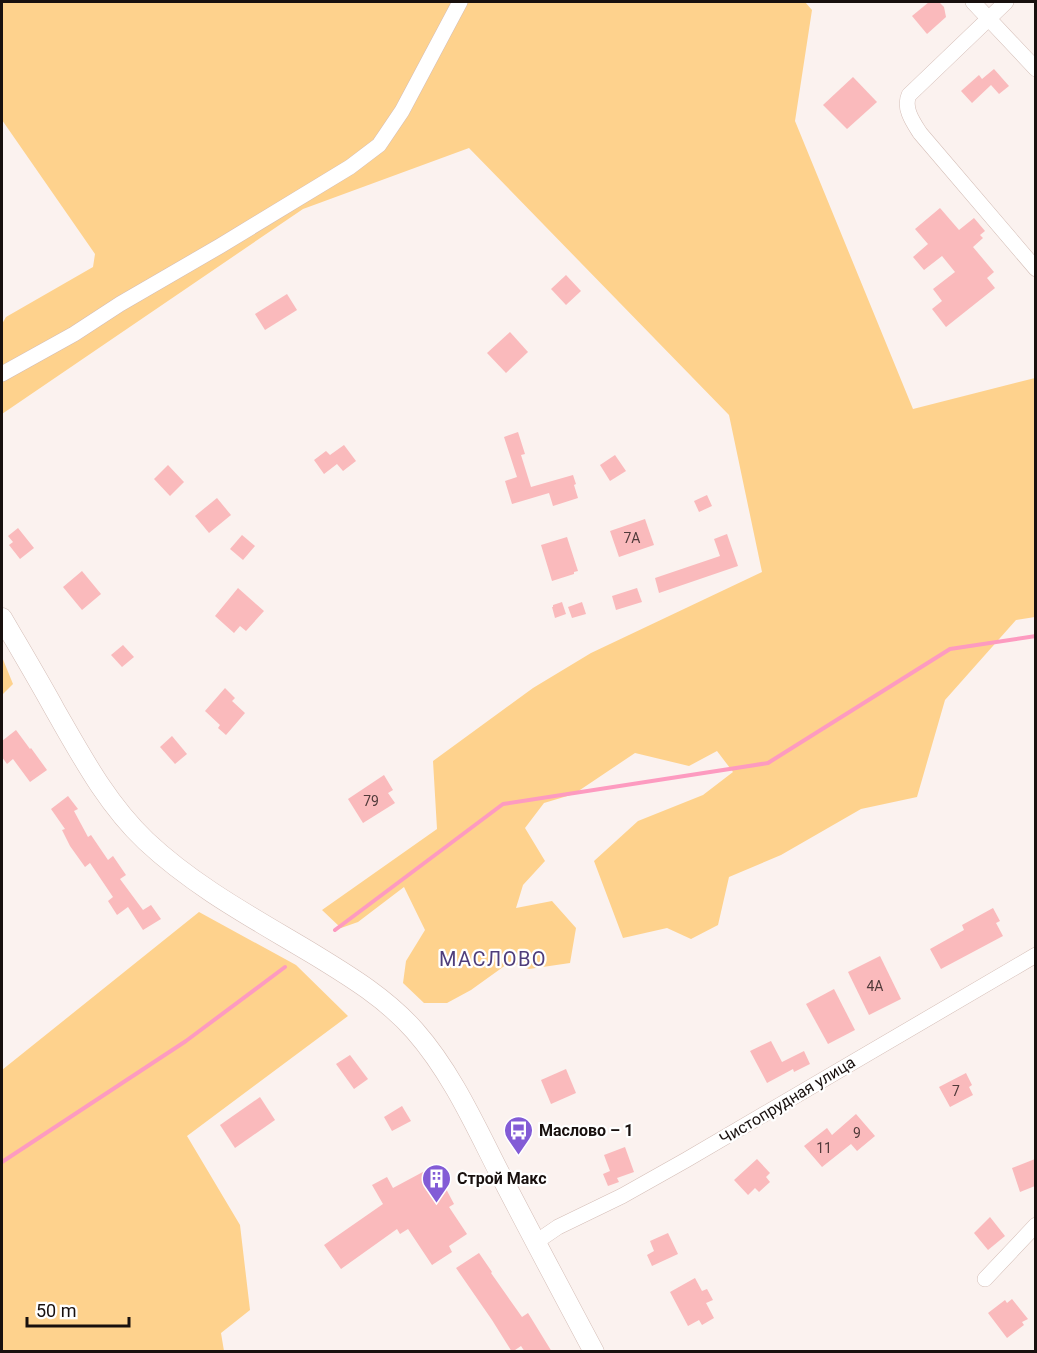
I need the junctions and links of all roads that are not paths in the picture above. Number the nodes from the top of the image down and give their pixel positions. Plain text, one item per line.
1 (460, 2) edge
2 (973, 2) edge
3 (1006, 2) edge
4 (988, 18) junction
5 (1035, 69) edge
6 (1035, 269) edge
7 (2, 374) edge
8 (2, 618) edge
9 (1035, 955) edge
10 (1035, 1225) edge
11 (536, 1242) junction
12 (985, 1279) dead end
13 (594, 1352) edge

1 - 7 street
2 - 4 street
3 - 4 street
4 - 5 street
4 - 6 street
8 - 11 main road
9 - 11 street, Чистопрудная улица
10 - 12 street
11 - 13 main road

